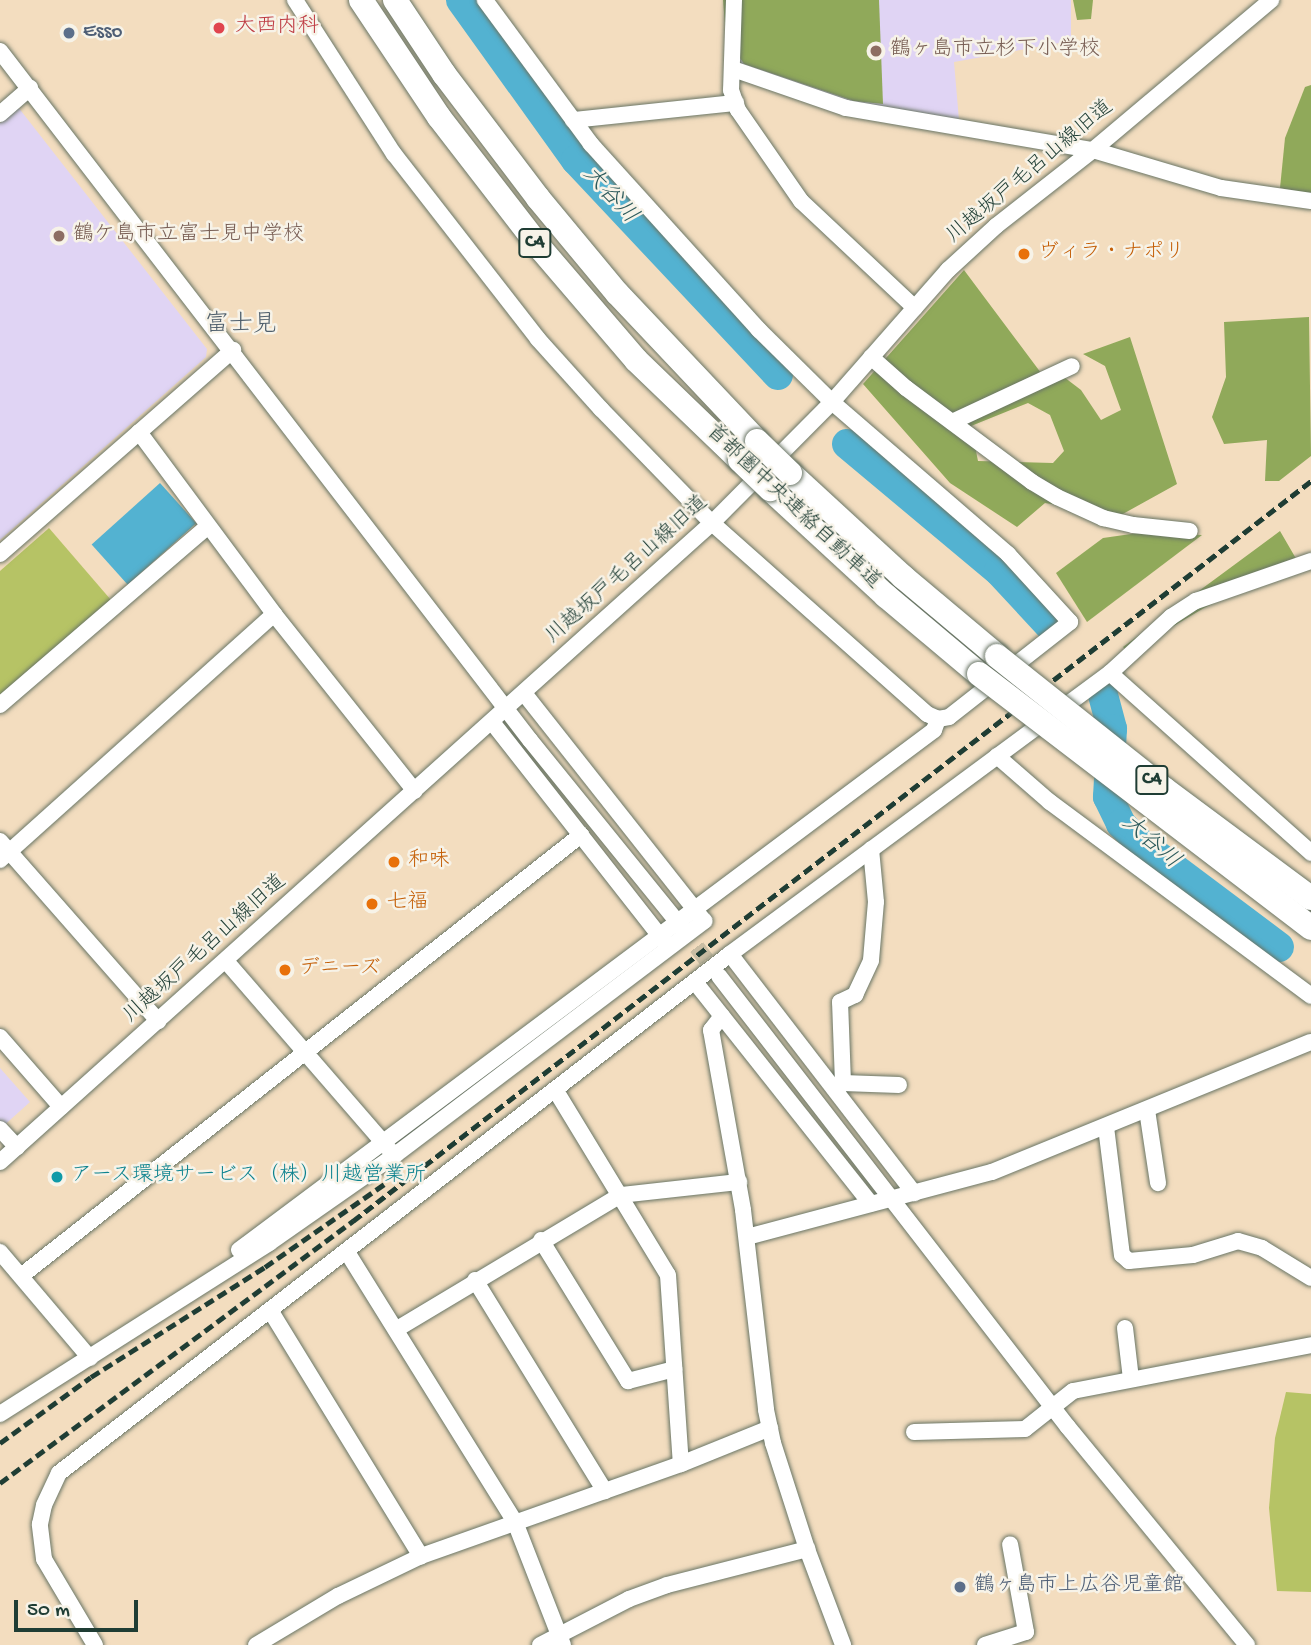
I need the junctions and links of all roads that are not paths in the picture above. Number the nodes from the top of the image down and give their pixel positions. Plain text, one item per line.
1 (295, 0) edge
2 (361, 0) edge
3 (396, 0) edge
4 (485, 0) edge
5 (734, 0) edge
6 (1271, 0) edge
7 (0, 51) edge
8 (733, 69) junction
9 (30, 88) junction
10 (736, 103) junction
11 (0, 114) edge
12 (573, 120) junction
13 (1093, 150) junction
14 (1311, 201) edge
15 (915, 308) junction
16 (233, 350) junction
17 (872, 357) junction
18 (1072, 366) dead end
19 (832, 402) junction
20 (952, 422) junction
21 (139, 432) junction
22 (712, 523) junction
23 (208, 526) junction
24 (1190, 531) dead end
25 (0, 554) edge
26 (1311, 562) edge
27 (274, 614) junction
28 (1110, 673) junction
29 (525, 694) junction
30 (0, 705) edge
31 (508, 709) junction
32 (938, 719) junction
33 (492, 722) junction
34 (997, 756) junction
35 (415, 791) junction
36 (581, 835) junction
37 (871, 849) junction
38 (3, 851) edge
39 (1311, 853) edge
40 (1311, 898) edge
41 (682, 928) tunnel mouth
42 (1311, 928) edge
43 (668, 947) junction
44 (730, 954) junction
45 (226, 961) junction
46 (719, 976) tunnel mouth
47 (695, 982) junction
48 (1311, 996) edge
49 (722, 1016) junction
50 (158, 1021) junction
51 (0, 1037) edge
52 (1311, 1042) edge
53 (305, 1054) junction
54 (899, 1085) dead end
55 (839, 1086) junction
56 (556, 1091) junction
57 (61, 1107) junction
58 (1147, 1110) junction
59 (1106, 1127) junction
60 (0, 1129) edge
61 (17, 1147) junction
62 (395, 1155) junction
63 (0, 1162) edge
64 (739, 1182) junction
65 (1158, 1182) dead end
66 (914, 1193) junction
67 (621, 1195) junction
68 (892, 1199) junction
69 (871, 1204) junction
70 (747, 1237) junction
71 (541, 1240) junction
72 (347, 1251) junction
73 (0, 1252) edge
74 (21, 1276) junction
75 (1311, 1278) edge
76 (475, 1280) junction
77 (270, 1310) junction
78 (1125, 1328) dead end
79 (397, 1329) junction
80 (131, 1331) junction
81 (1311, 1345) edge
82 (90, 1358) junction
83 (674, 1369) junction
84 (1131, 1379) junction
85 (1052, 1406) junction
86 (0, 1414) edge
87 (770, 1428) junction
88 (914, 1433) dead end
89 (681, 1464) junction
90 (605, 1491) junction
91 (515, 1522) junction
92 (1010, 1544) dead end
93 (807, 1549) junction
94 (421, 1556) junction
95 (561, 1639) edge
96 (95, 1645) edge
97 (256, 1645) edge
98 (540, 1645) edge
99 (843, 1645) edge
100 (985, 1645) edge
101 (1247, 1645) edge

1 - 22 street
2 - 42 highway, 首都圏中央連絡自動車道 / C4, bridge
3 - 40 highway, 首都圏中央連絡自動車道 / C4, bridge
4 - 12 street
5 - 8 street
6 - 13 street, 川越坂戸毛呂山線旧道
7 - 9 street
8 - 10 street
8 - 13 street
9 - 11 street
9 - 16 street
10 - 12 street
10 - 15 street
12 - 19 street
13 - 14 street
13 - 15 street, 川越坂戸毛呂山線旧道
15 - 17 street, 川越坂戸毛呂山線旧道
16 - 21 street
16 - 31 street
17 - 19 street, 川越坂戸毛呂山線旧道
17 - 20 street
18 - 20 street
19 - 22 street, 川越坂戸毛呂山線旧道
19 - 32 street
20 - 24 street
21 - 23 street
21 - 25 street
22 - 29 street, 川越坂戸毛呂山線旧道
22 - 32 street
23 - 27 street
23 - 30 street
26 - 28 street
27 - 35 street
27 - 38 street
28 - 34 street
28 - 39 street
29 - 31 street, 川越坂戸毛呂山線旧道
29 - 43 street
31 - 33 street, 川越坂戸毛呂山線旧道
31 - 41 street
32 - 80 street
33 - 35 street, 川越坂戸毛呂山線旧道
33 - 36 street
34 - 37 street
34 - 48 street
35 - 45 street, 川越坂戸毛呂山線旧道
36 - 43 street
36 - 53 street
37 - 44 street
37 - 55 street
38 - 50 street
43 - 62 street
44 - 47 street
44 - 55 street
45 - 50 street, 川越坂戸毛呂山線旧道
45 - 53 street
46 - 68 street
47 - 49 street
47 - 56 street
49 - 64 street
49 - 69 street
50 - 57 street, 川越坂戸毛呂山線旧道
51 - 57 street
52 - 58 street
53 - 62 street
53 - 74 street
54 - 55 street
55 - 66 street
56 - 67 street
56 - 72 street
57 - 61 street, 川越坂戸毛呂山線旧道
58 - 59 street
58 - 65 street
59 - 66 street
59 - 75 street
60 - 61 street
61 - 63 street, 川越坂戸毛呂山線旧道
62 - 80 street
64 - 67 street
64 - 70 street
66 - 68 street
67 - 71 street
67 - 83 street
68 - 69 street
68 - 85 street
69 - 70 street
70 - 87 street
71 - 76 street
71 - 83 street
72 - 77 street
72 - 79 street
73 - 74 street
74 - 82 street
76 - 79 street
76 - 90 street
77 - 94 street
77 - 96 street
78 - 84 street
79 - 91 street
80 - 82 street
81 - 84 street
82 - 86 street
83 - 89 street
84 - 85 street
85 - 88 street
85 - 101 street
87 - 89 street
87 - 93 street
89 - 90 street
90 - 91 street
91 - 94 street
91 - 95 street
92 - 100 street
93 - 95 street
93 - 99 street
94 - 97 street
95 - 98 street

